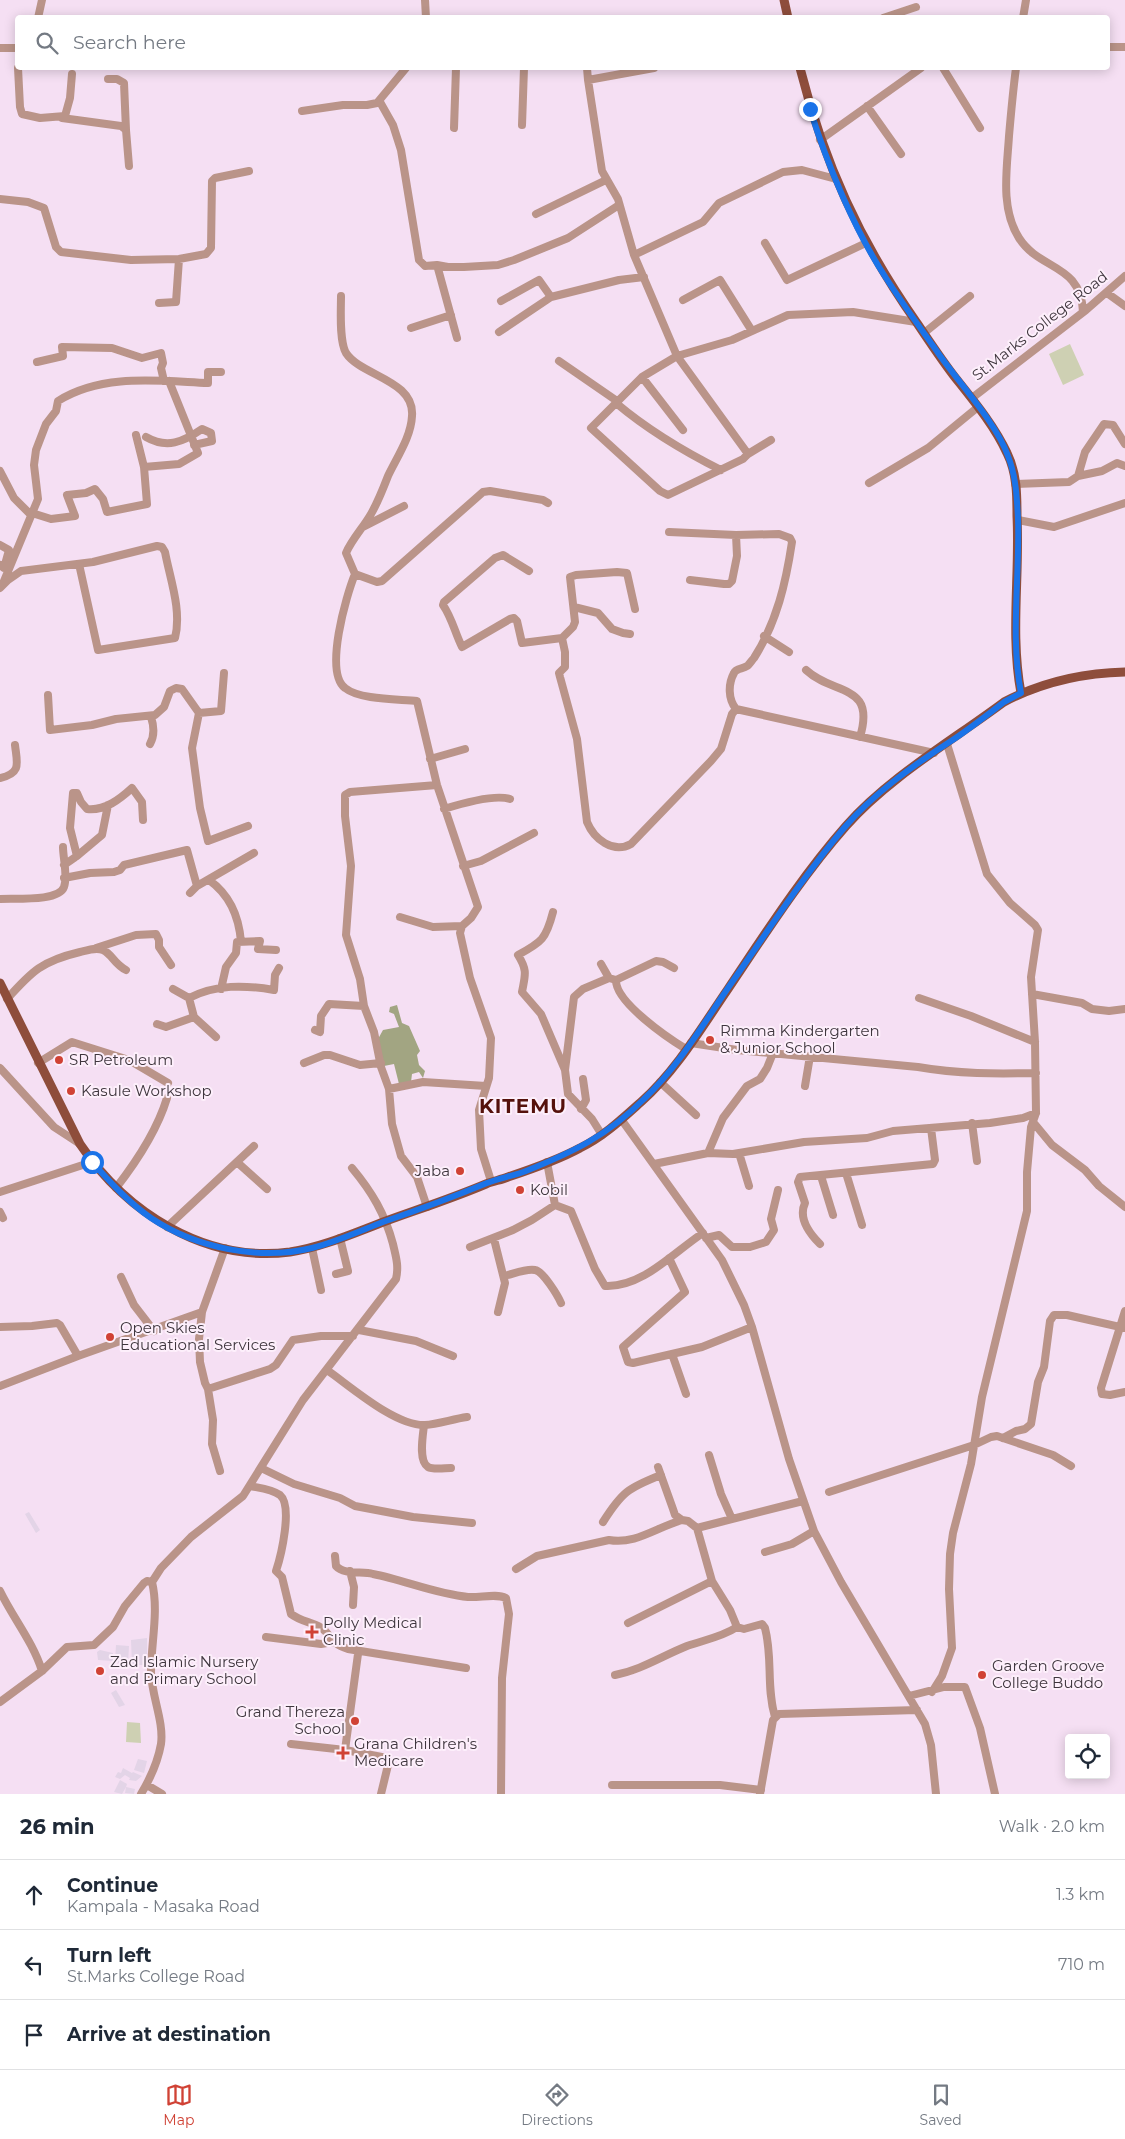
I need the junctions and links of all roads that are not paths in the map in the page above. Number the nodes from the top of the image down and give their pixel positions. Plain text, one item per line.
1 (42, 0) edge
2 (425, 0) edge
3 (784, 0) edge
4 (1026, 0) edge
5 (916, 7) dead end
6 (39, 15) edge
7 (426, 15) edge
8 (787, 15) edge
9 (892, 15) edge
10 (1024, 15) edge
11 (1110, 47) edge
12 (1125, 47) edge
13 (0, 48) edge
14 (15, 48) edge
15 (18, 70) edge
16 (404, 70) edge
17 (456, 70) edge
18 (524, 70) edge
19 (587, 70) edge
20 (643, 70) edge
21 (801, 70) edge
22 (918, 70) edge
23 (944, 70) edge
24 (1016, 70) edge
25 (72, 74) dead end
26 (108, 79) dead end
27 (588, 80) junction
28 (380, 102) junction
29 (867, 106) junction
30 (302, 111) dead end
31 (62, 118) junction
32 (522, 125) dead end
33 (454, 128) dead end
34 (980, 128) dead end
35 (126, 130) junction
36 (820, 140) junction
37 (900, 154) dead end
38 (129, 166) dead end
39 (249, 171) dead end
40 (836, 179) junction
41 (606, 180) junction
42 (0, 199) edge
43 (619, 205) junction
44 (536, 214) dead end
45 (866, 242) junction
46 (765, 243) dead end
47 (634, 255) junction
48 (179, 259) junction
49 (437, 265) junction
50 (1125, 276) edge
51 (644, 277) junction
52 (1107, 293) junction
53 (340, 296) dead end
54 (970, 296) dead end
55 (550, 297) junction
56 (683, 300) dead end
57 (501, 301) dead end
58 (159, 303) dead end
59 (1125, 306) edge
60 (1083, 312) junction
61 (451, 315) junction
62 (916, 322) junction
63 (411, 328) dead end
64 (752, 331) junction
65 (499, 332) dead end
66 (924, 333) junction
67 (457, 338) dead end
68 (677, 356) junction
69 (559, 361) dead end
70 (37, 362) dead end
71 (221, 372) dead end
72 (642, 377) junction
73 (167, 381) junction
74 (972, 398) junction
75 (617, 401) junction
76 (978, 407) junction
77 (683, 430) dead end
78 (136, 435) dead end
79 (191, 436) junction
80 (146, 437) dead end
81 (771, 440) dead end
82 (1125, 444) edge
83 (194, 445) junction
84 (748, 454) junction
85 (144, 466) junction
86 (1125, 466) edge
87 (721, 470) junction
88 (0, 471) edge
89 (1078, 476) junction
90 (869, 483) dead end
91 (1015, 484) junction
92 (548, 503) dead end
93 (1125, 503) edge
94 (404, 506) dead end
95 (32, 514) junction
96 (1018, 520) junction
97 (363, 527) junction
98 (669, 532) dead end
99 (736, 535) junction
100 (0, 545) edge
101 (79, 564) junction
102 (0, 565) edge
103 (529, 571) dead end
104 (355, 574) junction
105 (690, 580) dead end
106 (1, 587) edge
107 (574, 607) junction
108 (635, 609) dead end
109 (630, 634) dead end
110 (764, 636) junction
111 (562, 638) junction
112 (788, 652) dead end
113 (806, 670) dead end
114 (224, 672) dead end
115 (1125, 672) edge
116 (1021, 693) junction
117 (48, 695) dead end
118 (736, 709) junction
119 (199, 713) junction
120 (151, 717) junction
121 (860, 737) junction
122 (150, 744) dead end
123 (947, 744) junction
124 (15, 745) dead end
125 (465, 749) dead end
126 (934, 753) junction
127 (430, 759) junction
128 (0, 778) edge
129 (437, 785) junction
130 (510, 799) dead end
131 (108, 805) junction
132 (444, 809) junction
133 (143, 820) dead end
134 (248, 826) dead end
135 (534, 833) dead end
136 (63, 847) dead end
137 (254, 853) dead end
138 (77, 856) junction
139 (64, 865) junction
140 (463, 866) junction
141 (64, 878) junction
142 (209, 880) junction
143 (197, 886) junction
144 (190, 893) dead end
145 (0, 899) edge
146 (553, 912) dead end
147 (400, 917) dead end
148 (462, 926) junction
149 (241, 942) junction
150 (94, 949) junction
151 (276, 950) dead end
152 (601, 964) dead end
153 (171, 965) dead end
154 (280, 968) dead end
155 (674, 968) dead end
156 (126, 970) dead end
157 (613, 979) junction
158 (0, 983) edge
159 (173, 989) dead end
160 (221, 989) junction
161 (1032, 994) junction
162 (189, 998) junction
163 (919, 998) dead end
164 (6, 999) junction
165 (364, 1006) junction
166 (1125, 1009) edge
167 (194, 1018) junction
168 (157, 1024) dead end
169 (314, 1030) dead end
170 (216, 1037) dead end
171 (1035, 1042) junction
172 (688, 1046) junction
173 (773, 1053) junction
174 (810, 1056) junction
175 (304, 1062) dead end
176 (38, 1063) junction
177 (381, 1063) junction
178 (0, 1068) edge
179 (565, 1070) junction
180 (1036, 1073) junction
181 (583, 1079) dead end
182 (660, 1082) junction
183 (168, 1083) dead end
184 (486, 1086) junction
185 (805, 1086) dead end
186 (389, 1088) junction
187 (167, 1098) dead end
188 (582, 1109) junction
189 (1036, 1113) junction
190 (696, 1114) dead end
191 (622, 1119) junction
192 (1033, 1122) junction
193 (972, 1123) junction
194 (931, 1128) junction
195 (602, 1135) junction
196 (80, 1144) junction
197 (254, 1146) dead end
198 (708, 1153) junction
199 (739, 1153) junction
200 (977, 1161) dead end
201 (92, 1162) junction
202 (547, 1162) junction
203 (238, 1163) junction
204 (654, 1164) junction
205 (352, 1168) dead end
206 (846, 1173) junction
207 (821, 1176) junction
208 (491, 1181) junction
209 (748, 1186) dead end
210 (116, 1188) junction
211 (267, 1189) dead end
212 (778, 1190) dead end
213 (0, 1192) edge
214 (555, 1205) junction
215 (427, 1207) junction
216 (1125, 1207) edge
217 (833, 1215) dead end
218 (386, 1221) junction
219 (862, 1225) dead end
220 (167, 1227) junction
221 (704, 1235) junction
222 (340, 1238) junction
223 (494, 1239) junction
224 (820, 1244) dead end
225 (225, 1248) junction
226 (312, 1248) junction
227 (470, 1248) dead end
228 (669, 1258) junction
229 (336, 1274) dead end
230 (504, 1276) junction
231 (121, 1278) dead end
232 (321, 1290) dead end
233 (561, 1304) dead end
234 (1125, 1311) edge
235 (202, 1312) junction
236 (498, 1312) dead end
237 (0, 1327) edge
238 (752, 1327) junction
239 (1123, 1327) edge
240 (154, 1331) junction
241 (356, 1333) junction
242 (672, 1354) junction
243 (78, 1356) junction
244 (453, 1356) dead end
245 (327, 1370) junction
246 (0, 1386) edge
247 (208, 1389) junction
248 (1125, 1392) edge
249 (686, 1394) dead end
250 (467, 1417) dead end
251 (424, 1425) junction
252 (1003, 1438) junction
253 (974, 1445) junction
254 (709, 1454) dead end
255 (1071, 1466) dead end
256 (658, 1467) dead end
257 (261, 1468) junction
258 (452, 1468) dead end
259 (220, 1471) dead end
260 (661, 1475) junction
261 (250, 1486) junction
262 (829, 1492) dead end
263 (803, 1501) junction
264 (732, 1519) junction
265 (682, 1520) junction
266 (603, 1522) dead end
267 (472, 1523) dead end
268 (697, 1528) junction
269 (814, 1531) junction
270 (765, 1552) dead end
271 (335, 1556) dead end
272 (516, 1569) dead end
273 (350, 1571) junction
274 (152, 1582) junction
275 (712, 1582) junction
276 (0, 1591) edge
277 (353, 1605) dead end
278 (628, 1623) dead end
279 (737, 1627) junction
280 (266, 1637) dead end
281 (333, 1642) junction
282 (357, 1651) junction
283 (466, 1668) dead end
284 (42, 1671) junction
285 (615, 1675) dead end
286 (932, 1692) junction
287 (909, 1696) junction
288 (0, 1702) edge
289 (917, 1710) junction
290 (774, 1717) junction
291 (291, 1744) dead end
292 (345, 1750) junction
293 (146, 1785) junction
294 (612, 1785) dead end
295 (690, 1785) junction
296 (761, 1792) edge
297 (142, 1794) edge
298 (162, 1794) edge
299 (381, 1794) edge
300 (501, 1794) edge
301 (688, 1794) edge
302 (936, 1794) edge
303 (995, 1794) edge

1 - 6 street
2 - 7 street
3 - 8 main road
4 - 10 street
5 - 9 street
11 - 12 street
13 - 14 street
15 - 31 street
16 - 28 street
17 - 33 street
18 - 32 street
19 - 27 street
20 - 27 street
21 - 36 main road, St.Marks College Road
22 - 29 street
23 - 34 street
24 - 60 street
25 - 31 street
26 - 35 street
27 - 41 street
28 - 30 street
28 - 49 street
29 - 36 street
29 - 37 street
31 - 35 street
35 - 38 street
36 - 40 main road, St.Marks College Road
39 - 48 street
40 - 45 main road, St.Marks College Road
40 - 47 street
41 - 43 street
41 - 44 street
42 - 48 street
43 - 47 street
43 - 49 street
45 - 46 street
45 - 62 main road, St.Marks College Road
47 - 51 street
48 - 58 street
49 - 61 street
50 - 52 street, St.Marks College Road
51 - 55 street
51 - 68 street
52 - 59 street
52 - 60 street, St.Marks College Road
53 - 97 street
54 - 66 street
55 - 57 street
55 - 65 street
56 - 64 street
60 - 74 street, St.Marks College Road
61 - 63 street
61 - 67 street
62 - 64 street
62 - 66 main road, St.Marks College Road
64 - 68 street
66 - 74 main road, St.Marks College Road
68 - 72 street
68 - 84 street
69 - 75 street
70 - 73 street
71 - 73 street
72 - 75 street
72 - 77 street
73 - 79 street
73 - 95 street
74 - 76 main road, St.Marks College Road
75 - 87 street
75 - 87 street
76 - 90 street
76 - 91 main road, St.Marks College Road
78 - 85 street
79 - 80 street
79 - 83 street
79 - 83 street
81 - 84 street
82 - 89 street
83 - 85 street
84 - 87 street
85 - 95 street
86 - 89 street
88 - 95 street
89 - 91 street
91 - 96 main road, St.Marks College Road
92 - 104 street
93 - 96 street
94 - 97 street
95 - 106 street
96 - 116 main road, St.Marks College Road
97 - 104 street
98 - 99 street
99 - 105 street
99 - 110 street
100 - 102 street
101 - 101 street
101 - 106 street
103 - 111 street
104 - 127 street
107 - 108 street
107 - 109 street
107 - 111 street
110 - 112 street
110 - 118 street
111 - 118 street
113 - 121 street
114 - 119 street
115 - 116 main road
116 - 123 main road
117 - 120 street
118 - 121 street
119 - 120 street
119 - 134 street
120 - 122 street
121 - 126 street
123 - 126 main road
123 - 161 street
124 - 128 street
125 - 127 street
126 - 172 main road
127 - 129 street
129 - 132 street
129 - 165 street
130 - 132 street
131 - 133 street
131 - 138 street
131 - 138 street
132 - 140 street
135 - 140 street
136 - 139 street
137 - 142 street
138 - 139 street
139 - 141 street
140 - 148 street
141 - 143 street
141 - 145 street
142 - 143 street
142 - 149 street
143 - 144 street
146 - 179 street
147 - 148 street
148 - 184 street
149 - 151 street
149 - 160 street
150 - 153 street
150 - 156 street
150 - 164 street
152 - 157 street
154 - 160 street
155 - 157 street
157 - 172 street
157 - 179 street
158 - 164 main road
159 - 162 street
160 - 162 street
161 - 166 street
161 - 171 street
162 - 167 street
163 - 171 street
164 - 176 main road
165 - 169 street
165 - 177 street
167 - 168 street
167 - 170 street
171 - 180 street
172 - 173 street
172 - 182 main road
173 - 174 street
173 - 198 street
174 - 180 street
174 - 185 street
175 - 177 street
176 - 183 street
176 - 196 main road
177 - 186 street
178 - 196 street
179 - 188 street
180 - 189 street
181 - 188 street
182 - 190 street
182 - 191 main road
184 - 186 street
184 - 208 street
186 - 215 street
187 - 210 street
188 - 195 street
189 - 192 street
189 - 193 street
191 - 195 main road
191 - 204 street
192 - 216 street
192 - 253 street
193 - 194 street
193 - 200 street
194 - 199 street
194 - 206 street
195 - 202 main road
196 - 201 main road
197 - 203 street
198 - 199 street
198 - 204 street
199 - 209 street
201 - 210 main road
201 - 213 street
202 - 208 main road
202 - 214 street
203 - 211 street
203 - 220 street
204 - 221 street
205 - 218 street
206 - 207 street
206 - 219 street
207 - 217 street
207 - 224 street
208 - 215 main road
210 - 220 main road
212 - 221 street
214 - 223 street
214 - 228 street
215 - 218 main road
218 - 222 main road
218 - 241 street
220 - 225 main road
221 - 228 street
221 - 238 street
222 - 226 main road
222 - 229 street
223 - 227 street
223 - 230 street
225 - 226 main road
225 - 235 street
226 - 232 street
228 - 242 street
230 - 233 street
230 - 236 street
231 - 240 street
234 - 239 street
235 - 240 street
235 - 247 street
237 - 243 street
238 - 242 street
238 - 263 street
239 - 248 street
239 - 252 street
240 - 243 street
241 - 244 street
241 - 245 street
241 - 247 street
242 - 249 street
243 - 246 street
245 - 251 street
245 - 257 street
247 - 259 street
250 - 251 street
251 - 258 street
252 - 253 street
252 - 255 street
253 - 262 street
253 - 286 street
254 - 264 street
256 - 260 street
257 - 261 street
257 - 267 street
260 - 265 street
260 - 266 street
261 - 274 street
261 - 281 street
263 - 264 street
263 - 269 street
264 - 268 street
265 - 268 street
265 - 272 street
268 - 275 street
269 - 270 street
269 - 287 street
271 - 273 street
273 - 277 street
273 - 300 street
274 - 284 street
274 - 293 street
275 - 278 street
275 - 279 street
276 - 284 street
279 - 285 street
279 - 290 street
280 - 281 street
281 - 282 street
282 - 283 street
282 - 292 street
284 - 288 street
286 - 287 street
286 - 303 street
287 - 289 street
289 - 290 street
289 - 302 street
290 - 296 street
291 - 292 street
292 - 299 street
293 - 297 street
293 - 298 street
294 - 295 street
295 - 296 street
295 - 301 street

